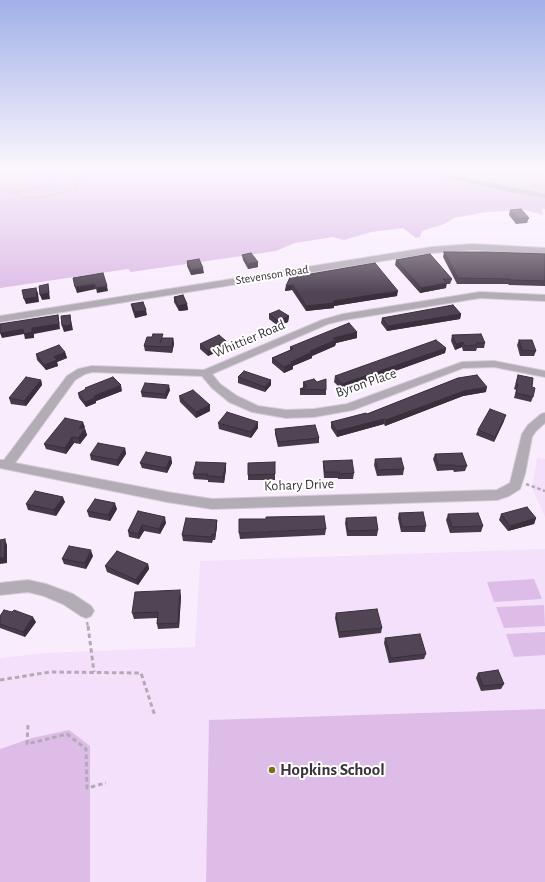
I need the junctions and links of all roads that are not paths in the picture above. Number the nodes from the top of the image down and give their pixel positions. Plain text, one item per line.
1 (545, 251) edge
2 (545, 298) edge
3 (0, 319) edge
4 (205, 373) junction
5 (545, 374) edge
6 (545, 417) edge
7 (4, 464) edge
8 (0, 589) edge
9 (86, 611) road end

1 - 3 street, Stevenson Road
2 - 4 street, Whittier Road
4 - 5 street, Byron Place
4 - 7 street, Whittier Road
6 - 7 street, Kohary Drive
8 - 9 street

